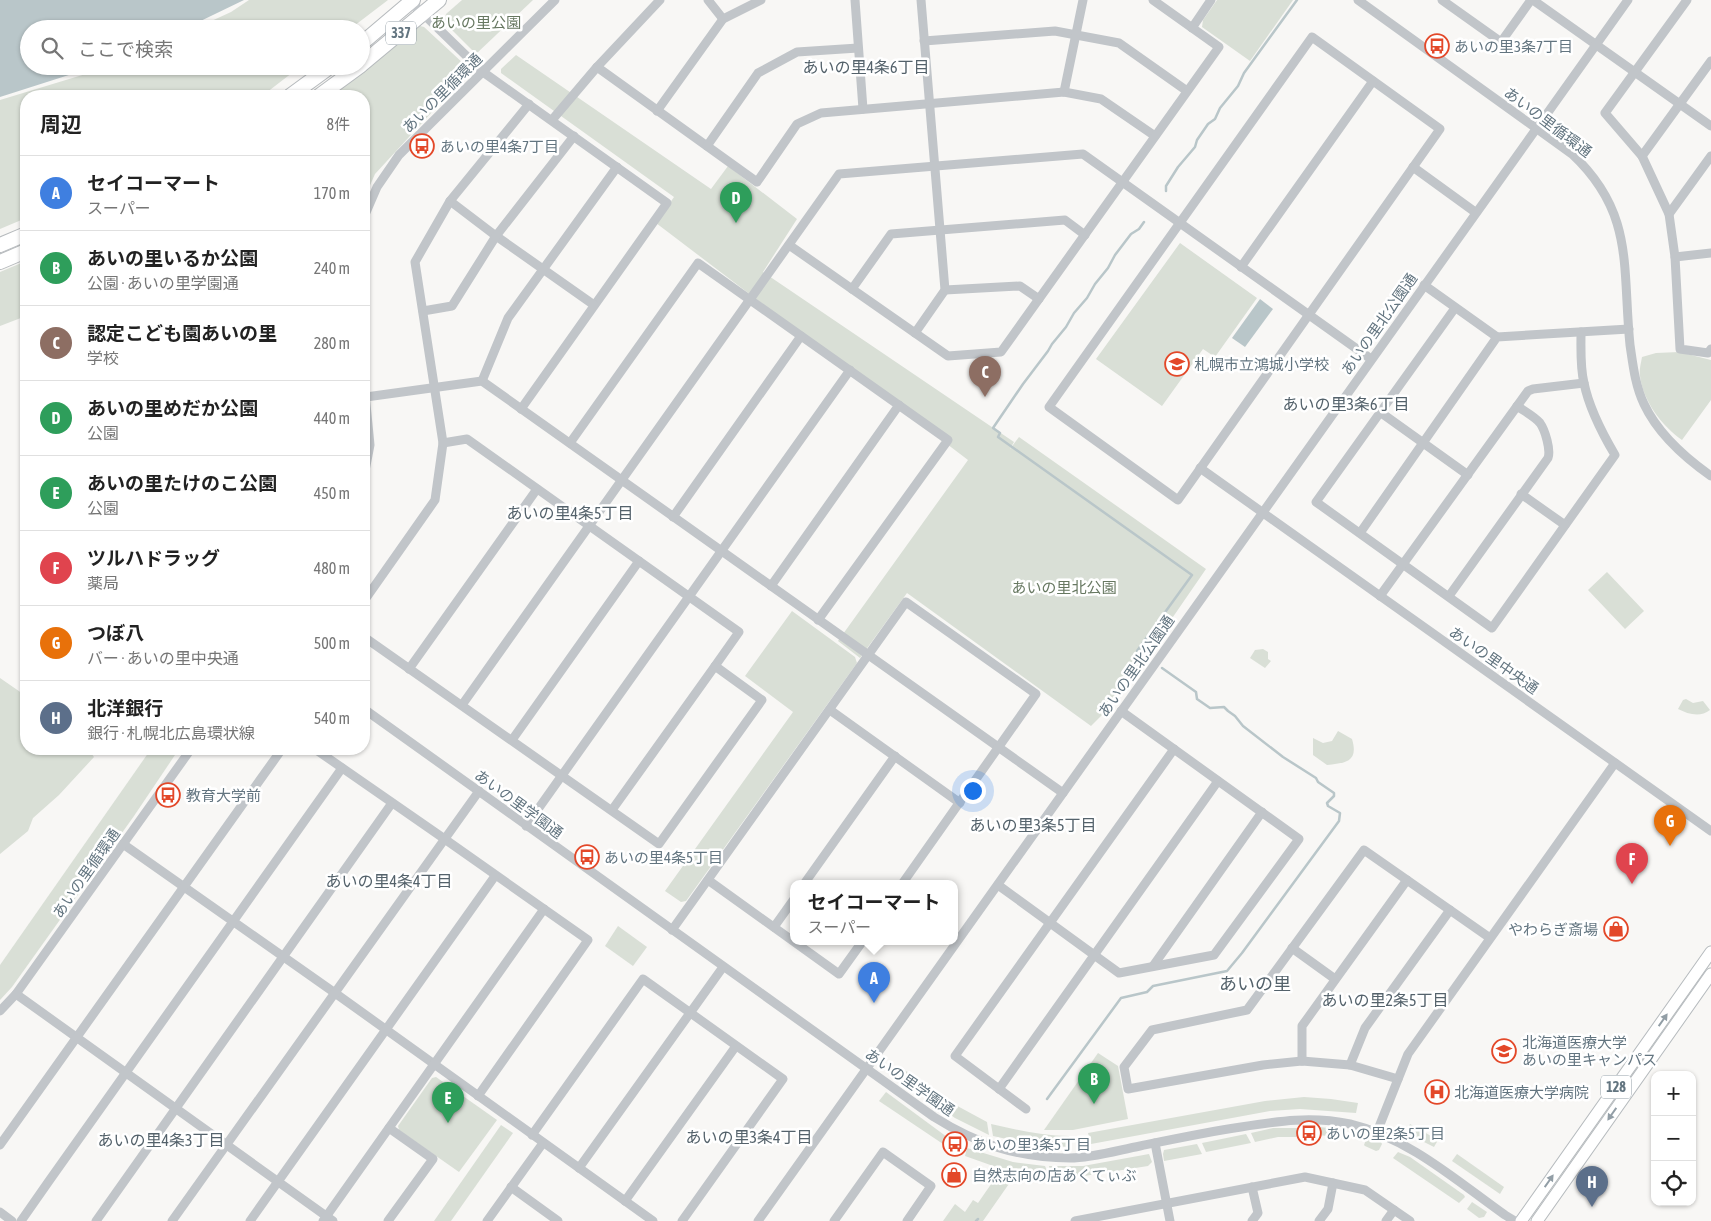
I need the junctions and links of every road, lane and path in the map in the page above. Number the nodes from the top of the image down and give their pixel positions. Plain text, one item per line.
1 (439, 0) edge
2 (555, 0) edge
3 (660, 0) edge
4 (708, 0) edge
5 (761, 0) edge
6 (854, 0) edge
7 (921, 0) edge
8 (1083, 0) edge
9 (1153, 0) edge
10 (1211, 0) edge
11 (1358, 0) edge
12 (1442, 0) edge
13 (1532, 0) edge
14 (1628, 0) edge
15 (1686, 0) edge
16 (412, 1) edge
17 (424, 14) junction
18 (723, 19) junction
19 (1192, 28) junction
20 (1076, 35) junction
21 (370, 36) edge
22 (924, 41) junction
23 (1595, 45) junction
24 (858, 48) junction
25 (370, 58) edge
26 (1711, 61) edge
27 (597, 68) junction
28 (483, 72) junction
29 (1634, 72) junction
30 (319, 75) edge
31 (348, 75) edge
32 (1374, 81) junction
33 (298, 90) edge
34 (327, 90) edge
35 (1187, 91) junction
36 (1064, 92) junction
37 (929, 103) junction
38 (530, 104) junction
39 (1680, 104) junction
40 (863, 109) junction
41 (657, 111) junction
42 (552, 120) junction
43 (1711, 126) edge
44 (1536, 127) junction
45 (574, 136) junction
46 (1155, 136) junction
47 (707, 146) junction
48 (1642, 156) junction
49 (1711, 156) edge
50 (617, 166) junction
51 (934, 167) junction
52 (1414, 167) junction
53 (1122, 182) junction
54 (450, 201) junction
55 (370, 203) edge
56 (1475, 212) junction
57 (1669, 214) junction
58 (1180, 223) junction
59 (940, 230) junction
60 (1085, 235) junction
61 (496, 236) junction
62 (20, 237) edge
63 (0, 245) edge
64 (789, 245) junction
65 (1711, 253) edge
66 (20, 254) edge
67 (1675, 257) junction
68 (0, 262) edge
69 (1242, 267) junction
70 (543, 269) junction
71 (1424, 285) junction
72 (852, 289) junction
73 (945, 290) junction
74 (1039, 299) junction
75 (750, 300) junction
76 (594, 305) junction
77 (1455, 308) junction
78 (423, 312) junction
79 (1309, 316) junction
80 (1629, 330) junction
81 (1581, 332) junction
82 (914, 333) junction
83 (801, 336) junction
84 (1497, 337) junction
85 (1711, 349) edge
86 (1371, 359) junction
87 (850, 370) junction
88 (482, 381) junction
89 (1584, 383) junction
90 (435, 388) junction
91 (370, 396) edge
92 (898, 405) junction
93 (1518, 406) junction
94 (521, 408) junction
95 (1380, 412) junction
96 (443, 443) junction
97 (570, 443) junction
98 (1424, 443) junction
99 (1200, 468) junction
100 (1468, 475) junction
101 (1711, 476) edge
102 (622, 480) junction
103 (537, 489) junction
104 (1521, 494) junction
105 (1262, 512) junction
106 (673, 517) junction
107 (1565, 525) junction
108 (590, 526) junction
109 (1360, 533) junction
110 (721, 551) junction
111 (639, 561) junction
112 (1404, 565) junction
113 (771, 586) junction
114 (370, 591) edge
115 (1380, 596) junction
116 (1449, 596) junction
117 (689, 597) junction
118 (818, 620) junction
119 (370, 641) edge
120 (869, 656) junction
121 (715, 666) junction
122 (409, 669) junction
123 (462, 706) junction
124 (830, 710) junction
125 (1121, 711) junction
126 (370, 713) edge
127 (512, 740) junction
128 (999, 748) junction
129 (1174, 749) junction
130 (187, 755) edge
131 (278, 755) edge
132 (324, 755) edge
133 (895, 756) junction
134 (1615, 762) junction
135 (342, 768) junction
136 (562, 775) junction
137 (1218, 781) junction
138 (479, 791) junction
139 (1062, 794) junction
140 (392, 803) junction
141 (960, 803) junction
142 (612, 810) junction
143 (1262, 812) junction
144 (526, 826) junction
145 (1711, 831) edge
146 (444, 838) junction
147 (123, 844) junction
148 (495, 876) junction
149 (708, 880) junction
150 (807, 880) edge
151 (905, 880) edge
152 (1407, 880) junction
153 (998, 885) junction
154 (183, 887) junction
155 (790, 905) edge
156 (544, 909) junction
157 (1450, 910) junction
158 (234, 923) junction
159 (1050, 923) junction
160 (774, 928) junction
161 (672, 930) junction
162 (1490, 938) junction
163 (790, 939) edge
164 (958, 941) edge
165 (798, 945) edge
166 (860, 945) edge
167 (955, 945) edge
168 (1292, 948) junction
169 (1711, 952) edge
170 (1094, 955) junction
171 (283, 958) junction
172 (723, 966) junction
173 (1152, 966) junction
174 (1711, 974) edge
175 (1335, 979) junction
176 (334, 993) junction
177 (16, 994) junction
178 (0, 1011) edge
179 (689, 1013) junction
180 (386, 1031) junction
181 (76, 1036) junction
182 (736, 1046) junction
183 (1302, 1061) junction
184 (434, 1065) junction
185 (1350, 1065) junction
186 (867, 1069) junction
187 (126, 1071) junction
188 (1398, 1078) junction
189 (999, 1089) junction
190 (478, 1096) junction
191 (176, 1107) junction
192 (1026, 1109) dead end
193 (389, 1128) junction
194 (1377, 1132) junction
195 (532, 1135) junction
196 (543, 1143) junction
197 (1155, 1143) junction
198 (227, 1144) junction
199 (0, 1145) edge
200 (579, 1168) junction
201 (278, 1181) junction
202 (1333, 1183) junction
203 (511, 1187) junction
204 (1252, 1187) junction
205 (625, 1201) junction
206 (1166, 1203) junction
207 (1394, 1210) junction
208 (0, 1212) edge
209 (328, 1219) edge
210 (555, 1220) edge
211 (12, 1221) edge
212 (21, 1221) edge
213 (96, 1221) edge
214 (172, 1221) edge
215 (250, 1221) edge
216 (388, 1221) edge
217 (487, 1221) edge
218 (653, 1221) edge
219 (682, 1221) edge
220 (758, 1221) edge
221 (834, 1221) edge
222 (906, 1221) edge
223 (1079, 1221) edge
224 (1170, 1221) edge
225 (1252, 1221) edge
226 (1319, 1221) edge
227 (1386, 1221) edge
228 (1410, 1221) edge
229 (1516, 1221) edge
230 (1520, 1221) edge
231 (1537, 1221) edge

1 - 17 highway, 337
2 - 28 street, あいの里循環通
3 - 27 street
4 - 18 street
5 - 18 street
6 - 24 street
7 - 22 street
8 - 20 street
9 - 19 street
10 - 19 street
11 - 44 street, あいの里循環通
12 - 13 street
13 - 23 street
14 - 23 street, あいの里北公園通
15 - 29 street
16 - 17 street
16 - 21 highway, 337
17 - 25 highway, 337
17 - 28 street
18 - 41 street
19 - 35 street
20 - 22 street
20 - 35 street
20 - 36 street
22 - 37 street
23 - 29 street
23 - 44 street, あいの里北公園通
24 - 40 street
24 - 47 street
26 - 39 street
27 - 41 street
27 - 42 street
28 - 38 street
28 - 55 street, あいの里循環通
29 - 39 street
29 - 48 street
30 - 33 highway
31 - 34 highway, 337
32 - 52 street
32 - 58 street
32 - 69 street
35 - 46 street
36 - 37 street
36 - 46 street
37 - 40 street
37 - 51 street
38 - 42 street
38 - 54 street
39 - 43 street
39 - 48 street
40 - 47 street
41 - 47 street
42 - 45 street
44 - 56 street, あいの里北公園通
44 - 80 street, あいの里循環通
45 - 50 street
45 - 61 street
46 - 53 street
48 - 57 street
49 - 57 street
50 - 70 street
50 - 76 street
51 - 53 street
51 - 59 street
51 - 64 street
52 - 56 street
52 - 79 street
53 - 58 street
53 - 60 street
54 - 61 street
54 - 78 street
56 - 71 street, あいの里北公園通
57 - 67 street
58 - 69 street
58 - 99 street
59 - 60 street
59 - 72 street
59 - 73 street
60 - 74 street
61 - 70 street
61 - 78 street
62 - 63 highway
64 - 72 street
64 - 75 street
65 - 67 street
66 - 68 highway
67 - 85 street
69 - 79 street
70 - 76 street
70 - 88 street
71 - 77 street
71 - 86 street, あいの里北公園通
72 - 82 street
73 - 74 street
73 - 82 street
74 - 82 street
75 - 83 street
75 - 97 street
75 - 102 street
76 - 94 street
77 - 84 street
77 - 95 street
78 - 90 street
79 - 86 street
79 - 99 street
80 - 81 street
80 - 101 street, あいの里循環通
81 - 84 street
81 - 89 street
83 - 87 street
83 - 106 street
84 - 98 street
86 - 105 street, あいの里北公園通
87 - 92 street
87 - 110 street
88 - 90 street
88 - 94 street
89 - 93 street
89 - 107 street
90 - 91 street
90 - 96 street
92 - 113 street
92 - 118 street
93 - 100 street
93 - 104 street
94 - 97 street
95 - 98 street
95 - 109 street
96 - 103 street
96 - 114 street
97 - 102 street
98 - 100 street
98 - 109 street
99 - 105 street, あいの里中央通
100 - 112 street
102 - 106 street
102 - 108 street
103 - 108 street
103 - 122 street
104 - 107 street
104 - 116 street
105 - 115 street, あいの里中央通
105 - 125 street, あいの里北公園通
106 - 110 street
107 - 116 street
108 - 111 street
108 - 123 street
109 - 112 street
110 - 113 street
110 - 117 street
111 - 117 street
111 - 127 street
112 - 115 street
112 - 116 street
113 - 118 street
115 - 134 street, あいの里中央通
117 - 121 street
117 - 136 street
118 - 120 street
119 - 122 street
120 - 124 street
120 - 128 street
120 - 128 street
121 - 142 street
121 - 142 street
122 - 123 street
123 - 127 street
124 - 133 street
124 - 149 street
125 - 129 street
125 - 139 street, あいの里北公園通
126 - 138 street, あいの里学園通
127 - 136 street
128 - 139 street
128 - 141 street
129 - 137 street
129 - 159 street
130 - 147 street, あいの里循環通
131 - 154 street
132 - 135 street
133 - 141 street
133 - 150 street
134 - 145 street, あいの里中央通
134 - 162 street
135 - 140 street
135 - 158 street
136 - 142 street
136 - 144 street
137 - 143 street
137 - 170 street
138 - 144 street, あいの里学園通
138 - 146 street
139 - 153 street, あいの里北公園通
140 - 146 street
140 - 171 street
141 - 151 street
143 - 173 street
143 - 173 street
144 - 161 street, あいの里学園通
146 - 148 street
146 - 176 street
147 - 154 street
147 - 177 street, あいの里循環通
148 - 156 street
148 - 180 street
149 - 160 street
149 - 161 street
152 - 157 street
152 - 168 street
152 - 175 street
153 - 159 street
153 - 164 street, あいの里北公園通
154 - 158 street
154 - 181 street
155 - 160 street
156 - 184 street
156 - 190 street
157 - 162 street
157 - 185 street
158 - 171 street
158 - 187 street
159 - 170 street
159 - 189 street
160 - 163 street
161 - 172 street, あいの里学園通
162 - 188 street
165 - 166 street
167 - 186 street, あいの里北公園通
168 - 175 street
168 - 183 street
230 -> 169 main road, 128
170 - 173 street
170 - 189 street
171 - 176 street
171 - 191 street
172 - 179 street
172 - 186 street, あいの里学園通
174 -> 231 main road, 128
175 - 183 street
176 - 180 street
176 - 198 street
177 - 178 street, あいの里循環通
177 - 181 street
179 - 182 street
179 - 195 street
179 - 200 street
180 - 184 street
180 - 201 street
181 - 187 street
181 - 199 street
182 - 205 street
182 - 219 street
183 - 185 street
184 - 190 street
184 - 193 street
185 - 188 street
186 - 197 street, あいの里学園通
186 - 220 street, あいの里北公園通
187 - 191 street
187 - 212 street
188 - 194 street
189 - 192 street
190 - 195 street
191 - 198 street
191 - 213 street
193 - 209 street
193 - 216 street
194 - 197 street, あいの里学園通
194 - 229 street, あいの里学園通
195 - 196 street
196 - 200 street
196 - 203 street
197 - 206 street
198 - 201 street
198 - 214 street
200 - 205 street
201 - 209 street
201 - 215 street
202 - 204 street
202 - 207 street
202 - 226 street
203 - 210 street
203 - 217 street
204 - 206 street
204 - 225 street
205 - 218 street
206 - 223 street
206 - 224 street
207 - 227 street
207 - 228 street
208 - 211 street
221 - 222 street

